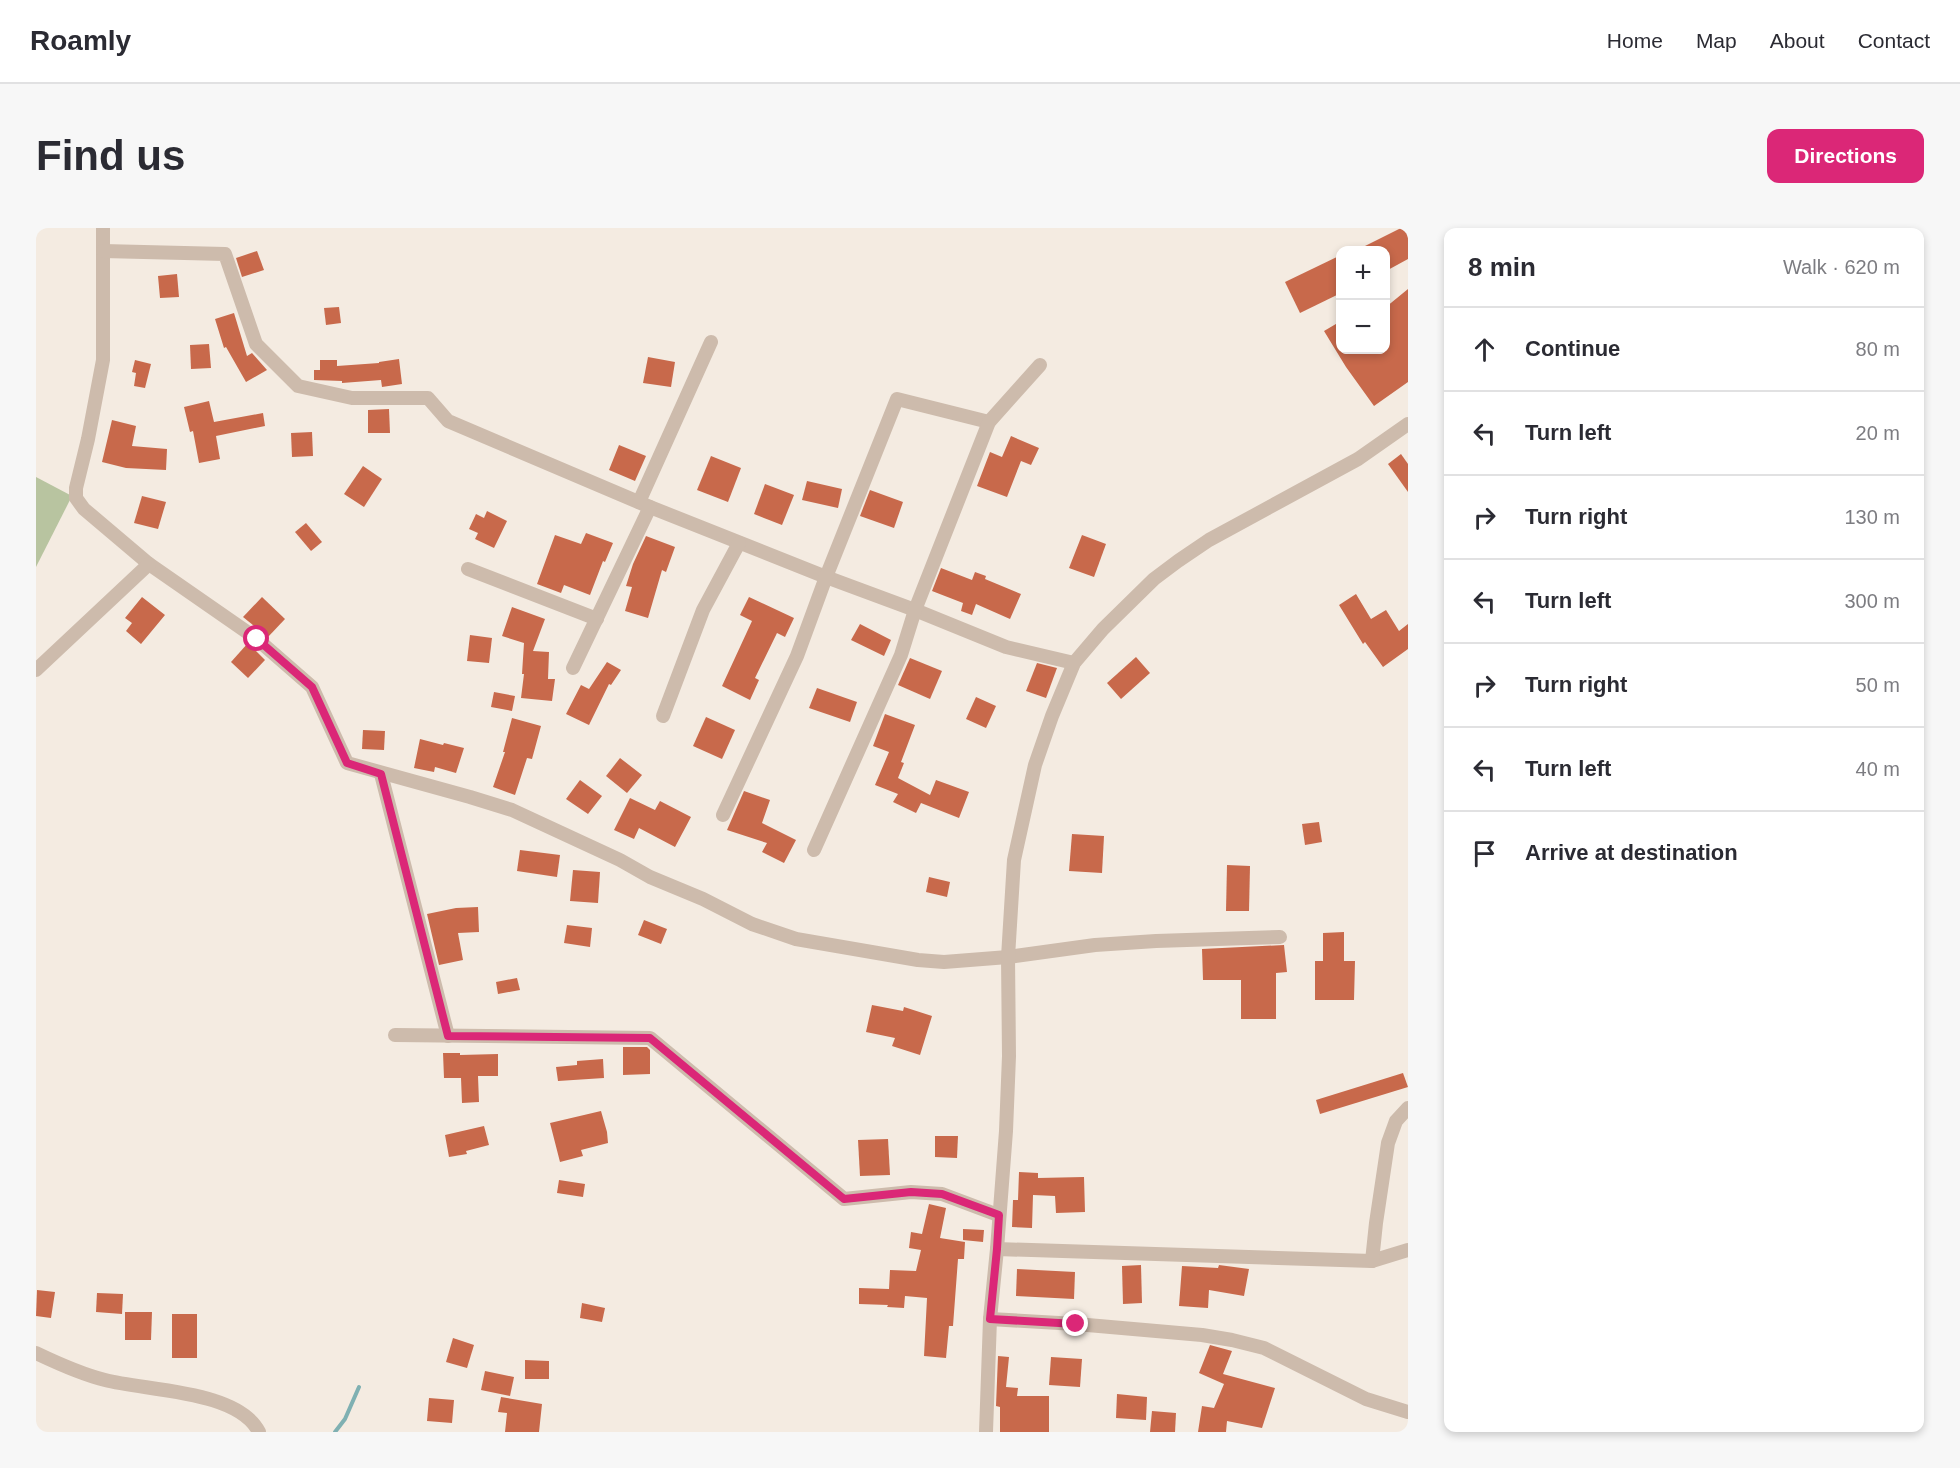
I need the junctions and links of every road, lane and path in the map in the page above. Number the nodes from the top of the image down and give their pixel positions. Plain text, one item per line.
1 (103, 228) edge
2 (103, 251) junction
3 (711, 342) dead end
4 (1040, 365) dead end
5 (989, 422) junction
6 (1408, 424) edge
7 (644, 505) junction
8 (739, 543) junction
9 (149, 564) junction
10 (468, 569) dead end
11 (826, 577) junction
12 (915, 610) junction
13 (597, 619) junction
14 (1074, 663) junction
15 (573, 668) dead end
16 (36, 670) edge
17 (663, 716) dead end
18 (381, 774) junction
19 (723, 815) dead end
20 (814, 850) dead end
21 (1280, 937) dead end
22 (1008, 957) junction
23 (395, 1035) dead end
24 (448, 1036) junction
25 (1408, 1108) edge
26 (999, 1215) junction
27 (997, 1249) junction
28 (1408, 1250) edge
29 (1372, 1261) junction
30 (990, 1319) junction
31 (36, 1353) edge
32 (1408, 1412) edge
33 (259, 1432) edge
34 (986, 1432) edge

1 - 2 street
2 - 7 street
2 - 9 street
3 - 7 street
4 - 5 street
5 - 11 street
5 - 12 street
6 - 14 street
7 - 8 street
7 - 13 street
8 - 11 street
8 - 17 street
9 - 16 street
9 - 18 street
10 - 13 street
11 - 12 street
11 - 19 street
12 - 14 street
12 - 20 street
13 - 15 street
14 - 22 street
18 - 22 street
18 - 24 street
21 - 22 street
22 - 26 street
23 - 24 street
24 - 26 street
25 - 29 street
26 - 27 street
27 - 29 street
27 - 30 street
28 - 29 street
30 - 32 street
30 - 34 street
31 - 33 street

